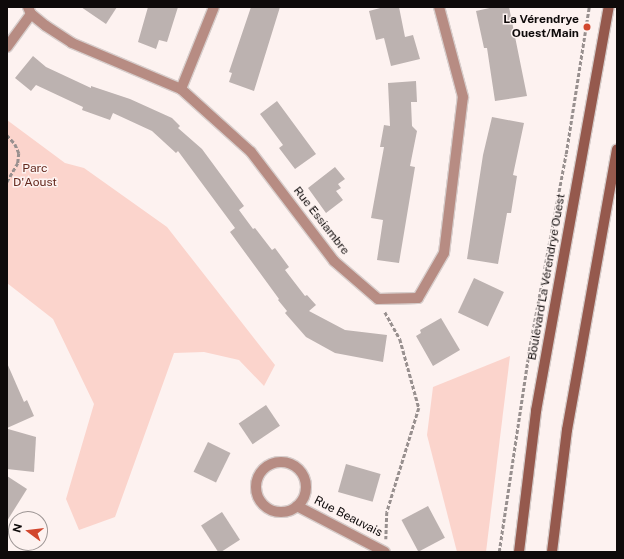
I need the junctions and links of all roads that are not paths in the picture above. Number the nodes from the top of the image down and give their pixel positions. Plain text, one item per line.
1 (214, 7) edge
2 (439, 7) edge
3 (609, 7) edge
4 (30, 10) edge
5 (7, 47) edge
6 (181, 89) junction
7 (617, 149) edge
8 (297, 506) junction
9 (385, 551) edge
10 (519, 552) edge
11 (552, 552) edge

1 - 6 street
2 - 6 street, Rue Essiambre
3 - 10 main road, Boulevard La Vérendrye Ouest
4 - 5 street
4 - 6 street, Rue Essiambre
7 - 11 main road
8 - 8 street, Rue Beauvais
8 - 9 street, Rue Beauvais

